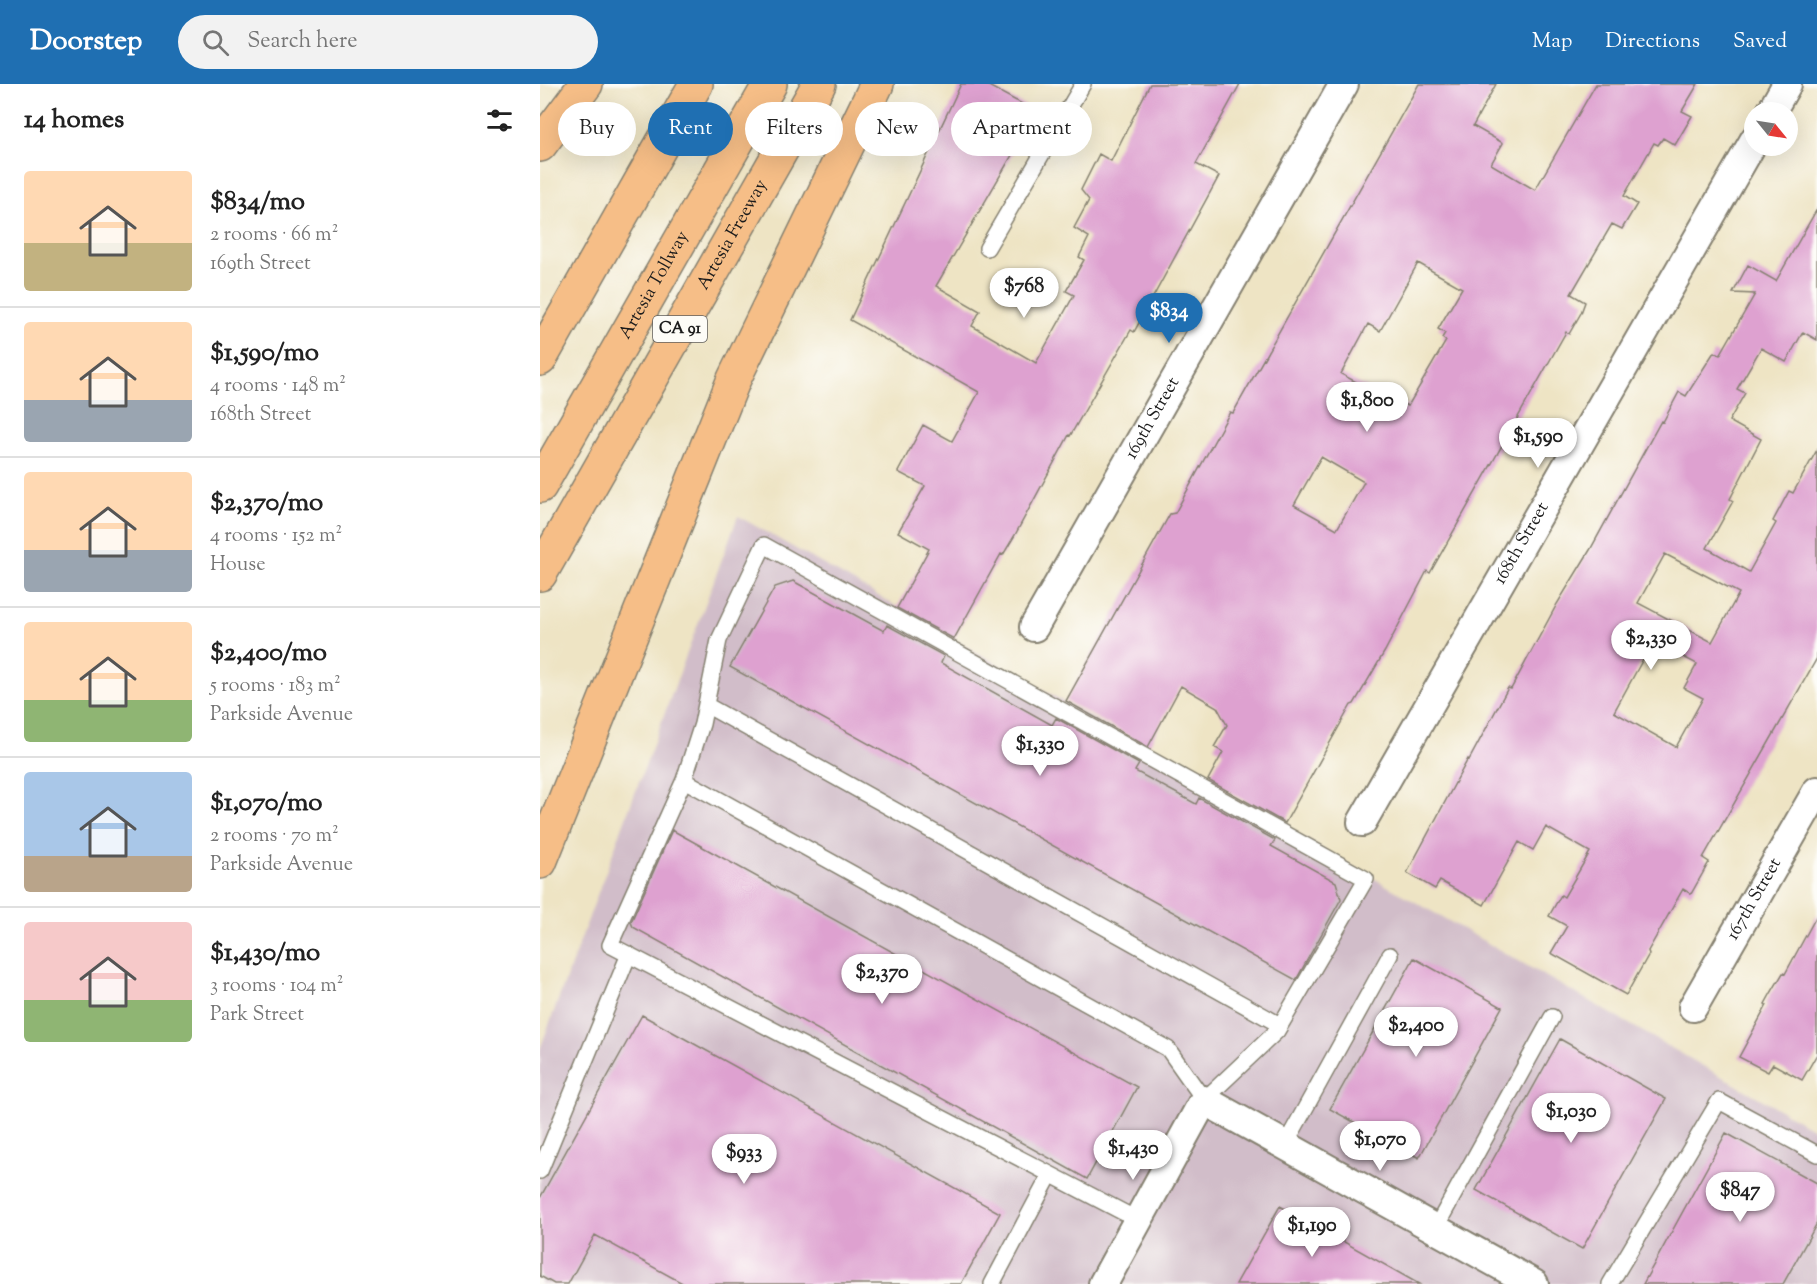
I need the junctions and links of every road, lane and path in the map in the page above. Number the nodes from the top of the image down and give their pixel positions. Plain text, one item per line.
1 (586, 84) edge
2 (696, 84) edge
3 (745, 84) edge
4 (770, 84) edge
5 (819, 84) edge
6 (877, 84) edge
7 (1083, 84) edge
8 (1344, 84) edge
9 (1787, 84) edge
10 (1777, 102) edge
11 (540, 145) edge
12 (1746, 156) edge
13 (987, 248) dead end
14 (540, 358) edge
15 (540, 445) edge
16 (540, 486) edge
17 (540, 574) edge
18 (1034, 627) dead end
19 (706, 705) junction
20 (684, 780) junction
21 (1817, 791) edge
22 (1362, 822) dead end
23 (540, 862) edge
24 (629, 954) junction
25 (1390, 955) dead end
26 (1693, 1007) dead end
27 (1551, 1017) dead end
28 (1280, 1025) junction
29 (1204, 1100) junction
30 (1285, 1145) junction
31 (1817, 1154) edge
32 (540, 1171) edge
33 (1050, 1175) junction
34 (1138, 1220) junction
35 (1435, 1229) junction
36 (992, 1284) edge
37 (1103, 1284) edge
38 (1534, 1284) edge
39 (1610, 1284) edge

1 - 11 highway
2 - 14 highway
3 - 15 highway, Artesia Tollway
4 - 16 highway, Artesia Tollway
5 - 17 highway, Artesia Freeway / CA 91
6 - 23 highway
7 - 13 lane
8 - 18 street, 169th Street
9 - 10 street
12 - 22 street, 168th Street
19 - 20 lane
19 - 28 lane
19 - 28 lane
20 - 24 lane
20 - 29 lane
21 - 26 street, 167th Street
24 - 32 lane
24 - 33 lane
25 - 30 lane
27 - 35 lane
28 - 29 lane
29 - 30 street
29 - 34 street
30 - 35 street
31 - 39 lane
33 - 34 lane
33 - 36 lane
34 - 37 street
35 - 38 street

